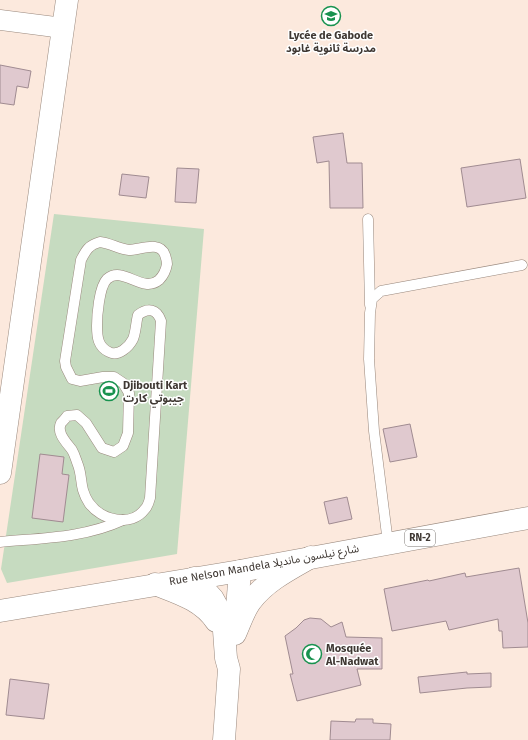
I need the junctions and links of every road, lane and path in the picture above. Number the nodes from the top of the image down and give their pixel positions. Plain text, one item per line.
1 (67, 0) edge
2 (0, 20) edge
3 (63, 28) junction
4 (368, 219) dead end
5 (522, 265) dead end
6 (370, 313) junction
7 (1, 458) edge
8 (528, 518) edge
9 (123, 520) junction
10 (0, 542) edge
11 (388, 543) junction
12 (311, 557) junction
13 (240, 571) junction
14 (194, 578) junction
15 (155, 584) junction
16 (0, 611) edge
17 (230, 636) junction
18 (224, 740) edge

1 - 3 main road
2 - 3 street
3 - 7 main road
4 - 6 lane
5 - 6 lane
6 - 11 lane
8 - 11 main road, Rue Nelson Mandela شارع نيلسون مانديلا / RN-2
9 - 9 lane
9 - 10 lane
11 - 12 main road, Rue Nelson Mandela شارع نيلسون مانديلا / RN-2
12 - 13 main road, Rue Nelson Mandela شارع نيلسون مانديلا / RN-2
12 - 17 main road
13 - 14 main road, Rue Nelson Mandela شارع نيلسون مانديلا
13 - 17 main road
14 - 15 main road, Rue Nelson Mandela شارع نيلسون مانديلا
14 - 17 main road
15 - 16 main road, Rue Nelson Mandela شارع نيلسون مانديلا
15 - 17 main road
17 - 18 main road

